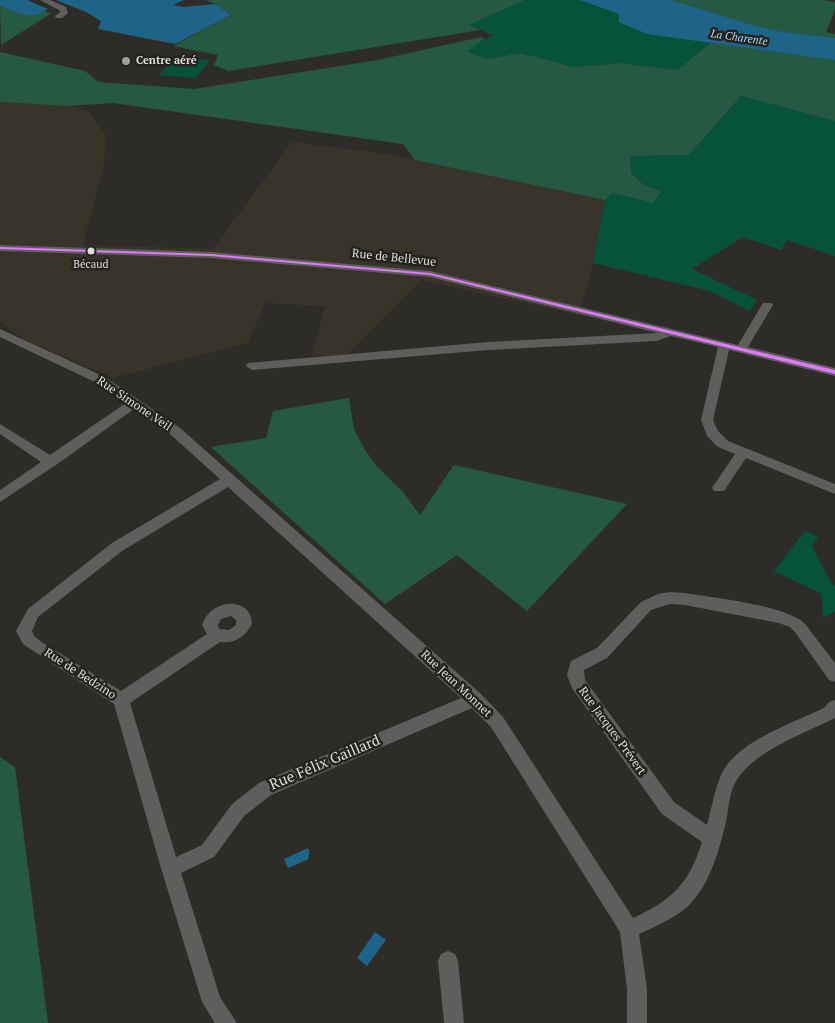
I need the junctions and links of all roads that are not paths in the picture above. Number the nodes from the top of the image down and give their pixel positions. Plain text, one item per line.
1 (44, 0) edge
2 (59, 16) dead end
3 (0, 248) edge
4 (767, 305) dead end
5 (0, 333) edge
6 (671, 333) junction
7 (724, 346) junction
8 (740, 350) junction
9 (252, 366) dead end
10 (835, 372) edge
11 (134, 403) junction
12 (0, 428) edge
13 (743, 452) junction
14 (51, 462) junction
15 (229, 480) junction
16 (719, 488) dead end
17 (835, 489) edge
18 (0, 497) edge
19 (218, 635) dead end
20 (835, 675) edge
21 (475, 699) junction
22 (121, 700) junction
23 (835, 707) edge
24 (713, 839) junction
25 (170, 868) junction
26 (629, 929) junction
27 (448, 961) dead end
28 (227, 1023) edge
29 (454, 1023) edge
30 (637, 1023) edge

1 - 2 street
3 - 6 street, Rue de Bellevue
4 - 8 street
5 - 11 street, Rue Simone Veil
6 - 7 street, Rue de Bellevue
6 - 9 street
7 - 8 street, Rue de Bellevue
7 - 13 street
8 - 10 street, Rue de Bellevue
11 - 14 street
11 - 15 street, Rue Simone Veil
12 - 14 street
13 - 16 street
13 - 17 street
14 - 18 street
15 - 21 street, Rue Jean Monnet
15 - 22 street, Rue de Bedzino
19 - 22 street
20 - 24 street, Rue Jacques Prévert
21 - 25 street, Rue Félix Gaillard
21 - 26 street, Rue Jean Monnet
22 - 25 street, Rue de Bedzino
23 - 24 street
24 - 26 street
25 - 28 street, Rue de Bedzino
26 - 30 street, Rue Jean Monnet
27 - 29 street

